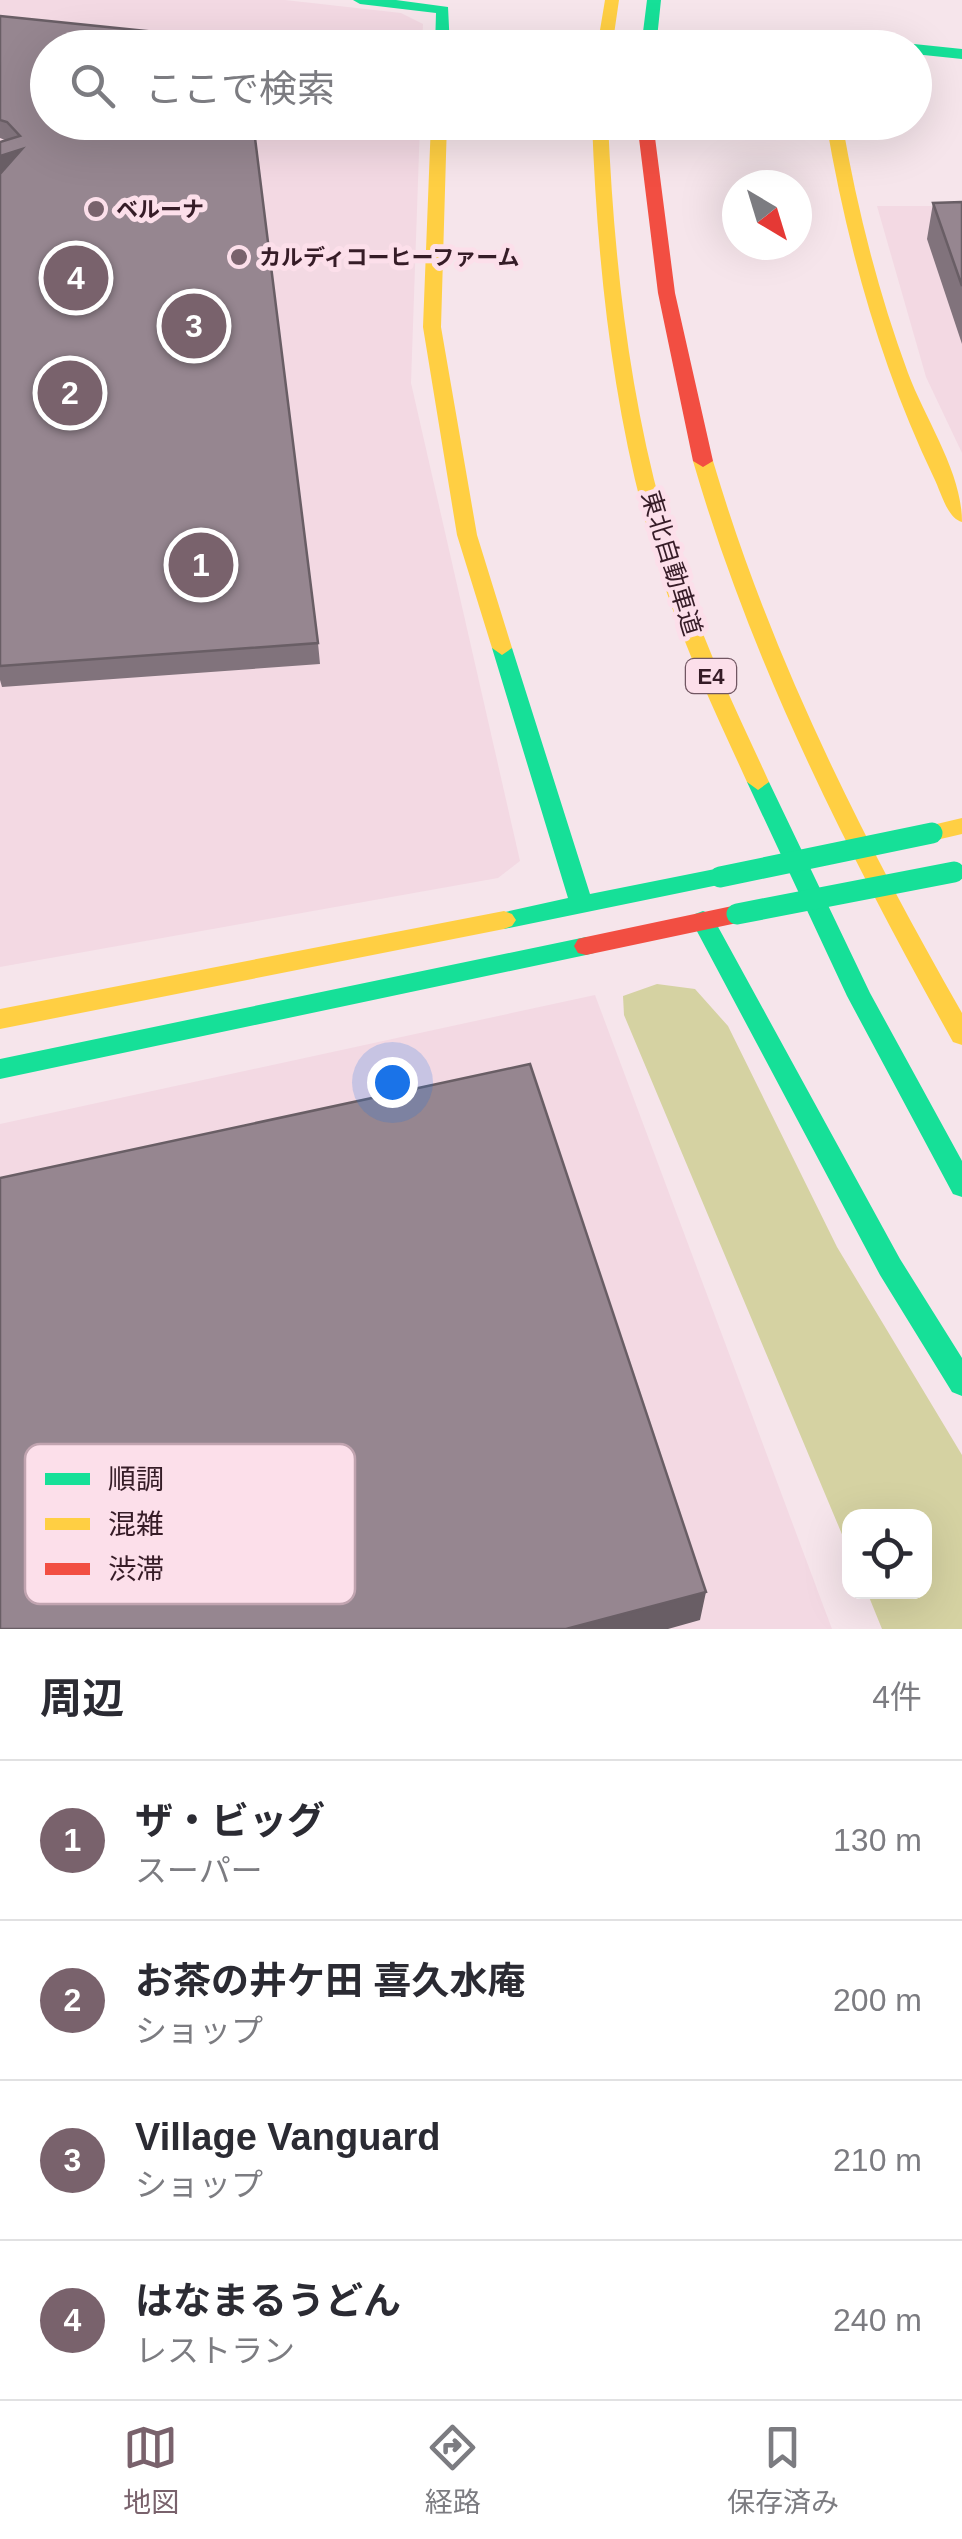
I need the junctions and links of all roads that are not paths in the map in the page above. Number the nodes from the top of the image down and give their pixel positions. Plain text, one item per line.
1 (360, 0) edge
2 (612, 0) edge
3 (654, 0) edge
4 (442, 30) edge
5 (607, 30) edge
6 (650, 30) edge
7 (932, 52) edge
8 (962, 54) edge
9 (438, 140) edge
10 (600, 140) edge
11 (646, 140) edge
12 (836, 140) edge
13 (962, 516) edge
14 (962, 826) edge
15 (958, 871) edge
16 (582, 905) junction
17 (704, 920) junction
18 (0, 1019) edge
19 (962, 1035) edge
20 (0, 1069) edge
21 (962, 1186) edge
22 (962, 1384) edge

1 - 4 main road
2 - 5 main road
3 - 6 main road
7 - 8 main road
9 - 16 main road
10 - 21 main road, 東北自動車道 / E4
11 - 19 main road, E4
12 - 13 main road
14 - 16 main road, bridge
15 - 17 main road, bridge
16 - 18 main road
17 - 20 main road
17 - 22 main road

